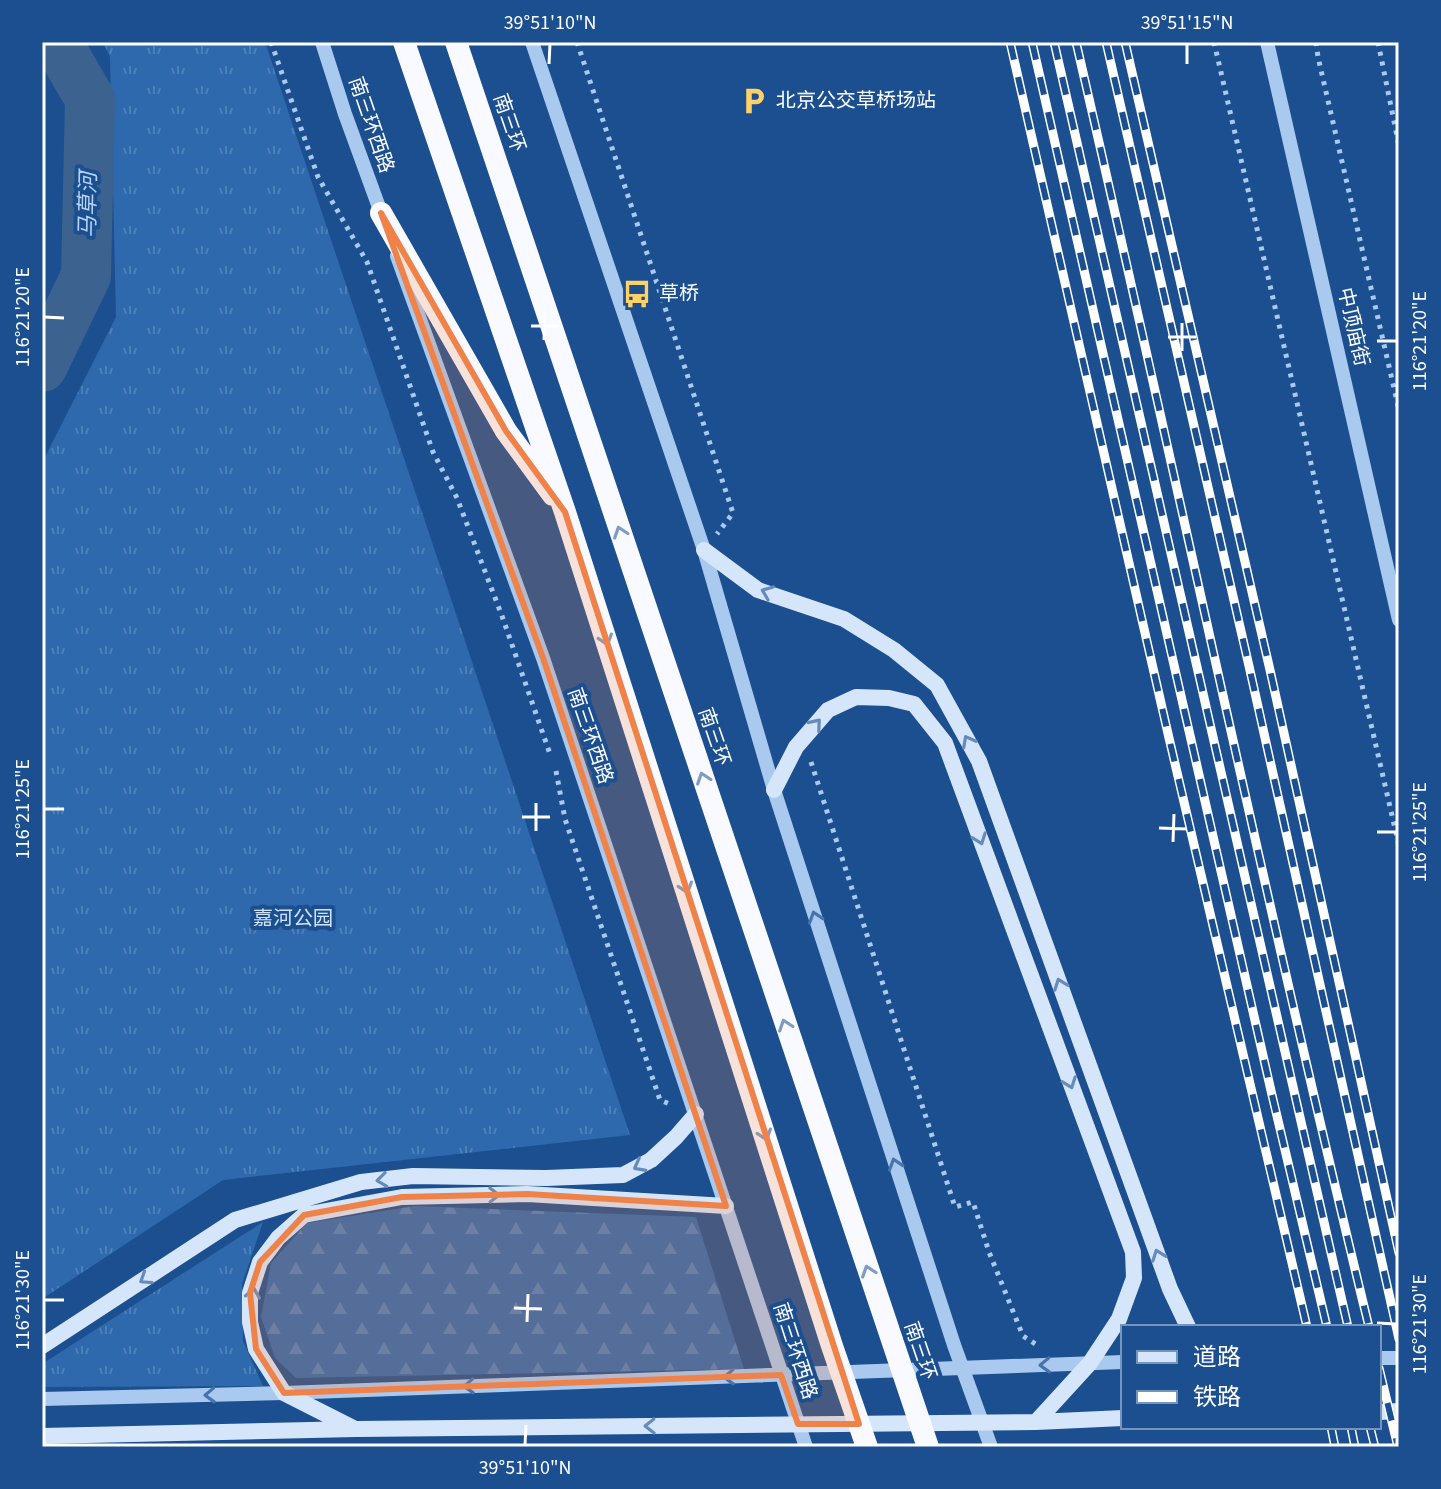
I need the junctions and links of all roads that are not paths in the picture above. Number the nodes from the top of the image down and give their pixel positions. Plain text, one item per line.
1 (322, 42) edge
2 (404, 42) edge
3 (456, 42) edge
4 (532, 42) edge
5 (1267, 42) edge
6 (381, 213) junction
7 (565, 512) junction
8 (704, 550) junction
9 (1399, 620) edge
10 (774, 790) junction
11 (696, 1114) junction
12 (726, 1206) junction
13 (1187, 1325) edge
14 (42, 1346) edge
15 (1121, 1362) edge
16 (1090, 1363) junction
17 (284, 1393) junction
18 (42, 1399) edge
19 (1121, 1418) edge
20 (1036, 1422) junction
21 (356, 1429) junction
22 (42, 1436) edge
23 (806, 1447) edge
24 (867, 1447) edge
25 (928, 1447) edge
26 (991, 1447) edge

1 - 6 street, 南三环西路
2 - 7 highway
25 -> 3 highway, 南三环
4 - 8 street
5 - 9 street, 中顶庙街
6 - 7 highway
6 - 11 street, 南三环西路
7 -> 24 highway
8 - 10 street
13 -> 8 main road
10 -> 16 main road
26 -> 10 street
11 - 12 street, 南三环西路
11 -> 14 main road
17 -> 12 main road
12 - 23 street, 南三环西路
15 - 16 street
16 -> 17 street
16 - 20 main road
17 -> 18 street
17 - 21 main road
19 - 20 main road
20 -> 21 main road
21 - 22 main road

